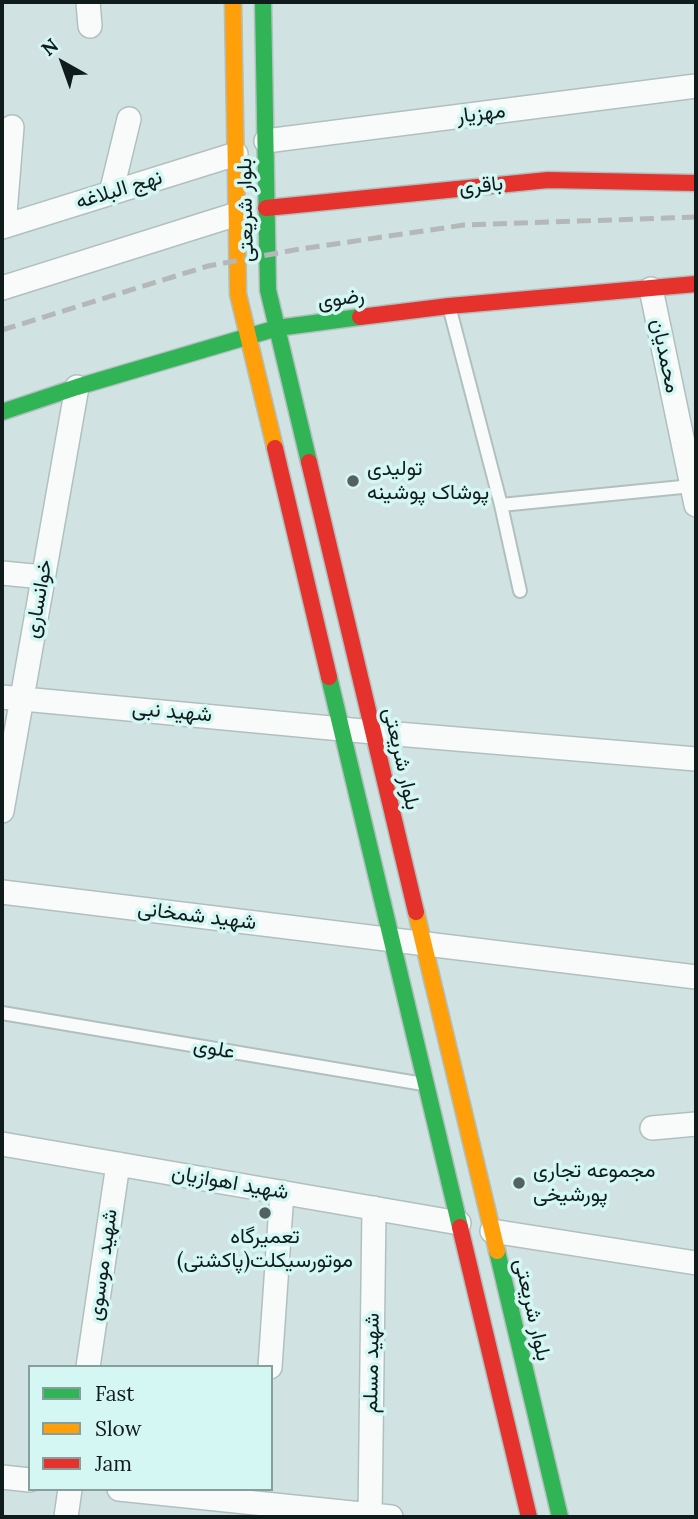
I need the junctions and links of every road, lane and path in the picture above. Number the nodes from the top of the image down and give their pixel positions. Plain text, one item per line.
1 (88, 2) edge
2 (233, 2) edge
3 (263, 2) edge
4 (90, 26) dead end
5 (696, 86) edge
6 (129, 120) dead end
7 (12, 127) dead end
8 (265, 142) junction
9 (236, 154) junction
10 (696, 183) edge
11 (111, 193) junction
12 (267, 208) junction
13 (237, 214) junction
14 (3, 227) edge
15 (696, 284) edge
16 (2, 288) edge
17 (651, 289) junction
18 (449, 306) junction
19 (277, 328) junction
20 (248, 335) junction
21 (77, 387) junction
22 (2, 412) edge
23 (694, 495) edge
24 (501, 505) junction
25 (2, 573) edge
26 (43, 577) junction
27 (520, 591) dead end
28 (12, 698) edge
29 (341, 727) junction
30 (373, 732) junction
31 (696, 759) edge
32 (2, 811) edge
33 (2, 892) edge
34 (392, 940) junction
35 (424, 945) junction
36 (696, 977) edge
37 (2, 1013) edge
38 (426, 1084) junction
39 (696, 1124) edge
40 (652, 1128) dead end
41 (2, 1144) edge
42 (118, 1164) junction
43 (282, 1192) junction
44 (374, 1208) junction
45 (459, 1223) junction
46 (492, 1231) junction
47 (696, 1263) edge
48 (88, 1365) edge
49 (270, 1365) edge
50 (2, 1477) edge
51 (28, 1480) edge
52 (70, 1491) edge
53 (140, 1491) edge
54 (260, 1503) edge
55 (66, 1517) edge
56 (377, 1517) edge
57 (529, 1517) edge
58 (559, 1517) edge

1 - 4 street
2 - 9 main road, بلوار شریعتی
3 - 8 main road, بلوار شریعتی
5 - 8 street, مهزیار
6 - 11 street
7 - 14 street
8 - 12 main road, بلوار شریعتی
9 - 11 street, نهج البلاغه
9 - 13 main road, بلوار شریعتی
10 - 12 main road, باقری
11 - 14 street, نهج البلاغه
12 - 19 main road, بلوار شریعتی
13 - 16 street
13 - 20 main road, بلوار شریعتی
15 - 17 main road, رضوی
17 - 18 main road, رضوی
17 - 23 street, محمدیان
18 - 19 main road, رضوی
18 - 24 lane
19 - 20 main road, رضوی
19 - 30 main road, بلوار شریعتی
20 - 21 main road, رضوی
20 - 29 main road, بلوار شریعتی
21 - 22 main road, رضوی
21 - 26 street, خوانساری
23 - 24 lane
24 - 27 lane
25 - 26 street
26 - 28 street, خوانساری
28 - 29 street, شهید نبی
28 - 32 street, خوانساری
29 - 30 street, شهید نبی
29 - 34 main road, بلوار شریعتی
30 - 31 street
30 - 35 main road, بلوار شریعتی
33 - 34 street, شهید شمخانی
34 - 35 street, شهید شمخانی
34 - 38 main road, بلوار شریعتی
35 - 36 street
35 - 46 main road, بلوار شریعتی
37 - 38 lane, علوی
38 - 45 main road, بلوار شریعتی
39 - 40 street
41 - 42 street, شهید اهوازیان
42 - 43 street, شهید اهوازیان
42 - 48 street, شهید موسوی
43 - 44 street, شهید اهوازیان
43 - 49 street
44 - 45 street, شهید اهوازیان
44 - 56 street, شهید مسلم
45 - 57 main road, بلوار شریعتی
46 - 47 street
46 - 58 main road, بلوار شریعتی
50 - 51 street
52 - 55 street
53 - 54 street
54 - 56 street

